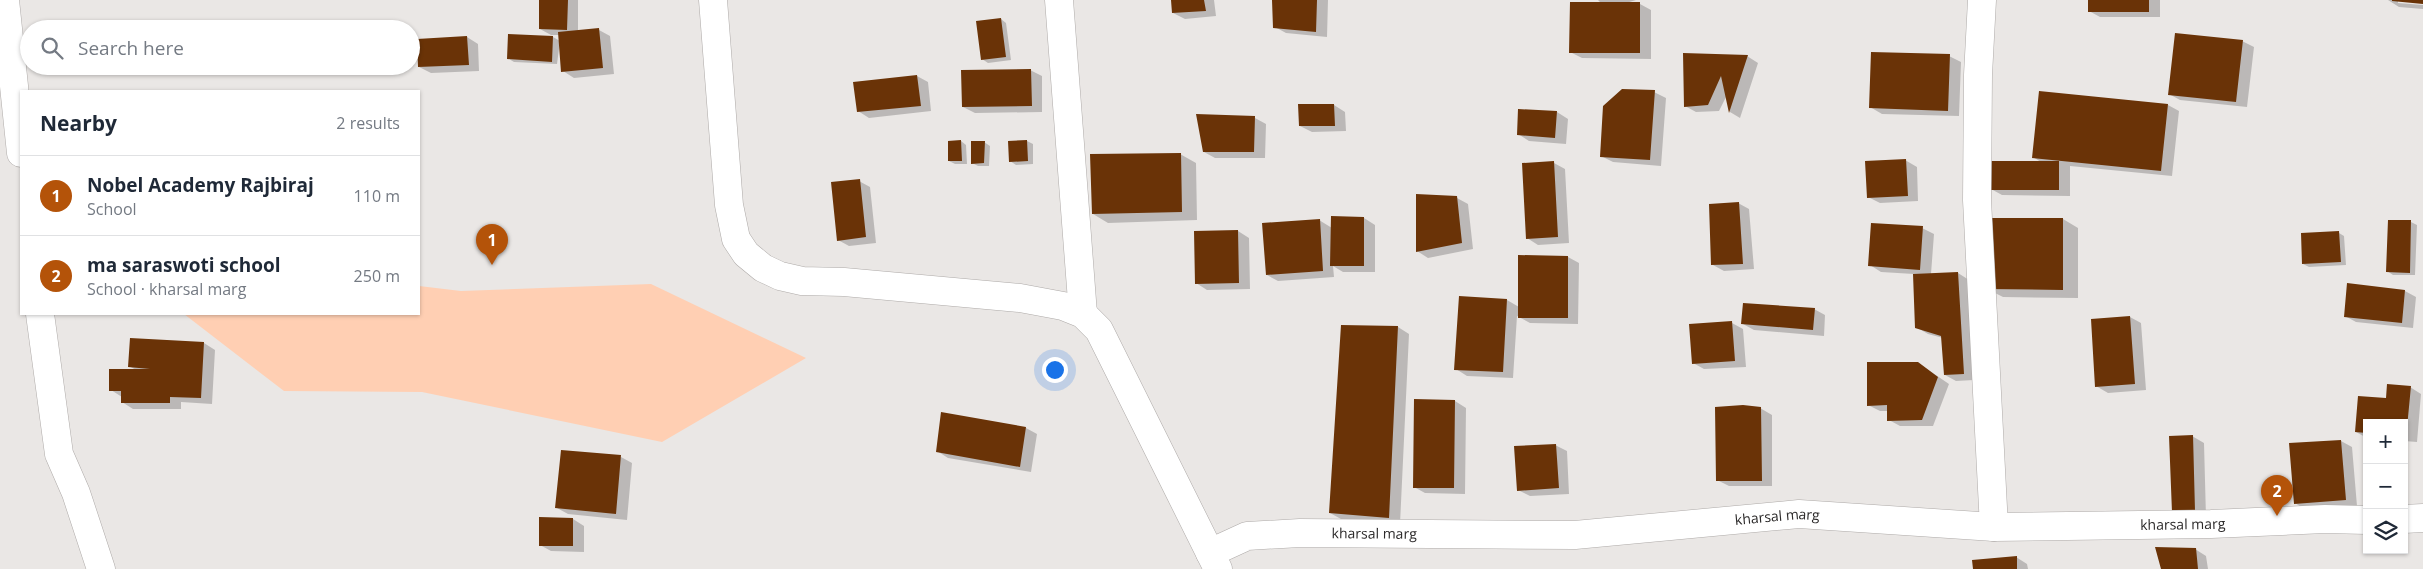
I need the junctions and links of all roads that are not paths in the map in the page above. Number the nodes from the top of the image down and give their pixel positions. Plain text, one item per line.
1 (5, 0) edge
2 (713, 0) edge
3 (1059, 0) edge
4 (1982, 0) edge
5 (20, 143) edge
6 (1083, 314) junction
7 (40, 315) edge
8 (2423, 518) edge
9 (2408, 519) edge
10 (2363, 520) edge
11 (1994, 527) junction
12 (1214, 561) edge
13 (101, 569) edge

1 - 5 street
2 - 6 street
3 - 6 street
4 - 11 street
6 - 12 street
7 - 13 street
8 - 9 street
10 - 11 street, kharsal marg
11 - 12 street, kharsal marg

